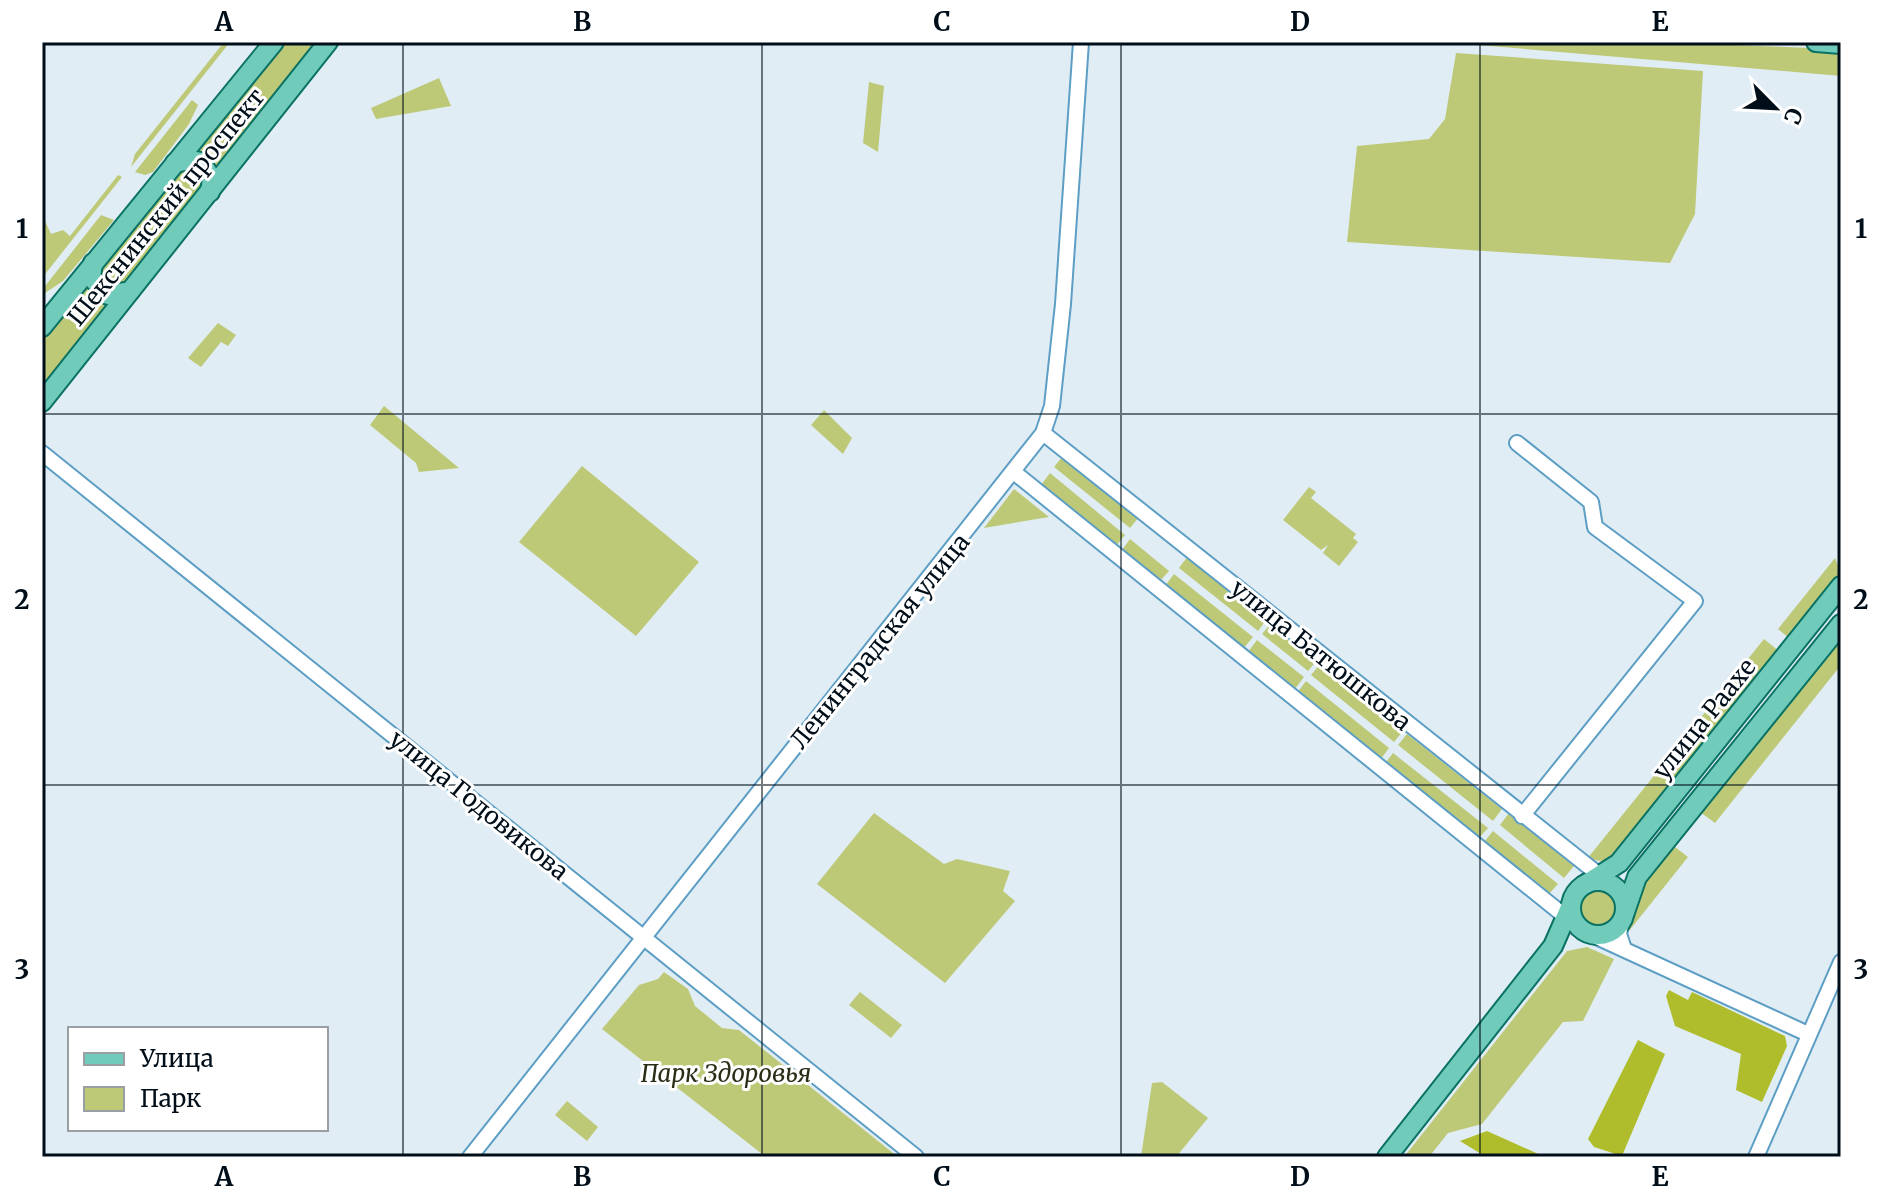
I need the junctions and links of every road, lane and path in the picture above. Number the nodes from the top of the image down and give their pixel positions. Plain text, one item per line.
1 (274, 42) edge
2 (328, 42) edge
3 (1081, 42) edge
4 (1816, 42) edge
5 (1841, 44) edge
6 (175, 163) junction
7 (210, 192) junction
8 (93, 263) junction
9 (130, 291) junction
10 (42, 327) edge
11 (42, 402) edge
12 (1043, 433) junction
13 (1517, 443) dead end
14 (42, 453) edge
15 (1015, 473) junction
16 (1841, 586) edge
17 (1841, 624) edge
18 (1522, 816) junction
19 (1600, 882) junction
20 (1623, 916) junction
21 (1576, 921) junction
22 (642, 938) junction
23 (1553, 946) junction
24 (1624, 949) junction
25 (1841, 962) edge
26 (1808, 1034) junction
27 (470, 1157) edge
28 (916, 1157) edge
29 (1387, 1157) edge
30 (1756, 1157) edge

1 - 6 main road
2 - 7 main road, Шекснинский проспект
3 - 12 street, Ленинградская улица
4 - 5 main road
6 - 7 main road
6 - 8 main road
7 - 9 main road, Шекснинский проспект
8 - 9 main road
8 - 10 main road
9 - 11 main road, Шекснинский проспект
12 - 15 street, Ленинградская улица
12 - 18 street, улица Батюшкова
13 - 18 street
14 - 22 street, улица Годовикова
15 - 21 street, улица Батюшкова
15 - 22 street, Ленинградская улица
16 - 19 main road, улица Раахе
17 - 20 main road, улица Раахе
18 - 19 street, улица Батюшкова
19 - 20 main road
19 - 21 main road
20 - 21 main road
20 - 24 street
21 - 23 main road
21 - 23 main road
21 - 24 street, улица Батюшкова
22 - 27 street, Ленинградская улица
22 - 28 street, улица Годовикова
23 - 29 main road
24 - 26 street, улица Батюшкова
25 - 26 street
26 - 30 street

